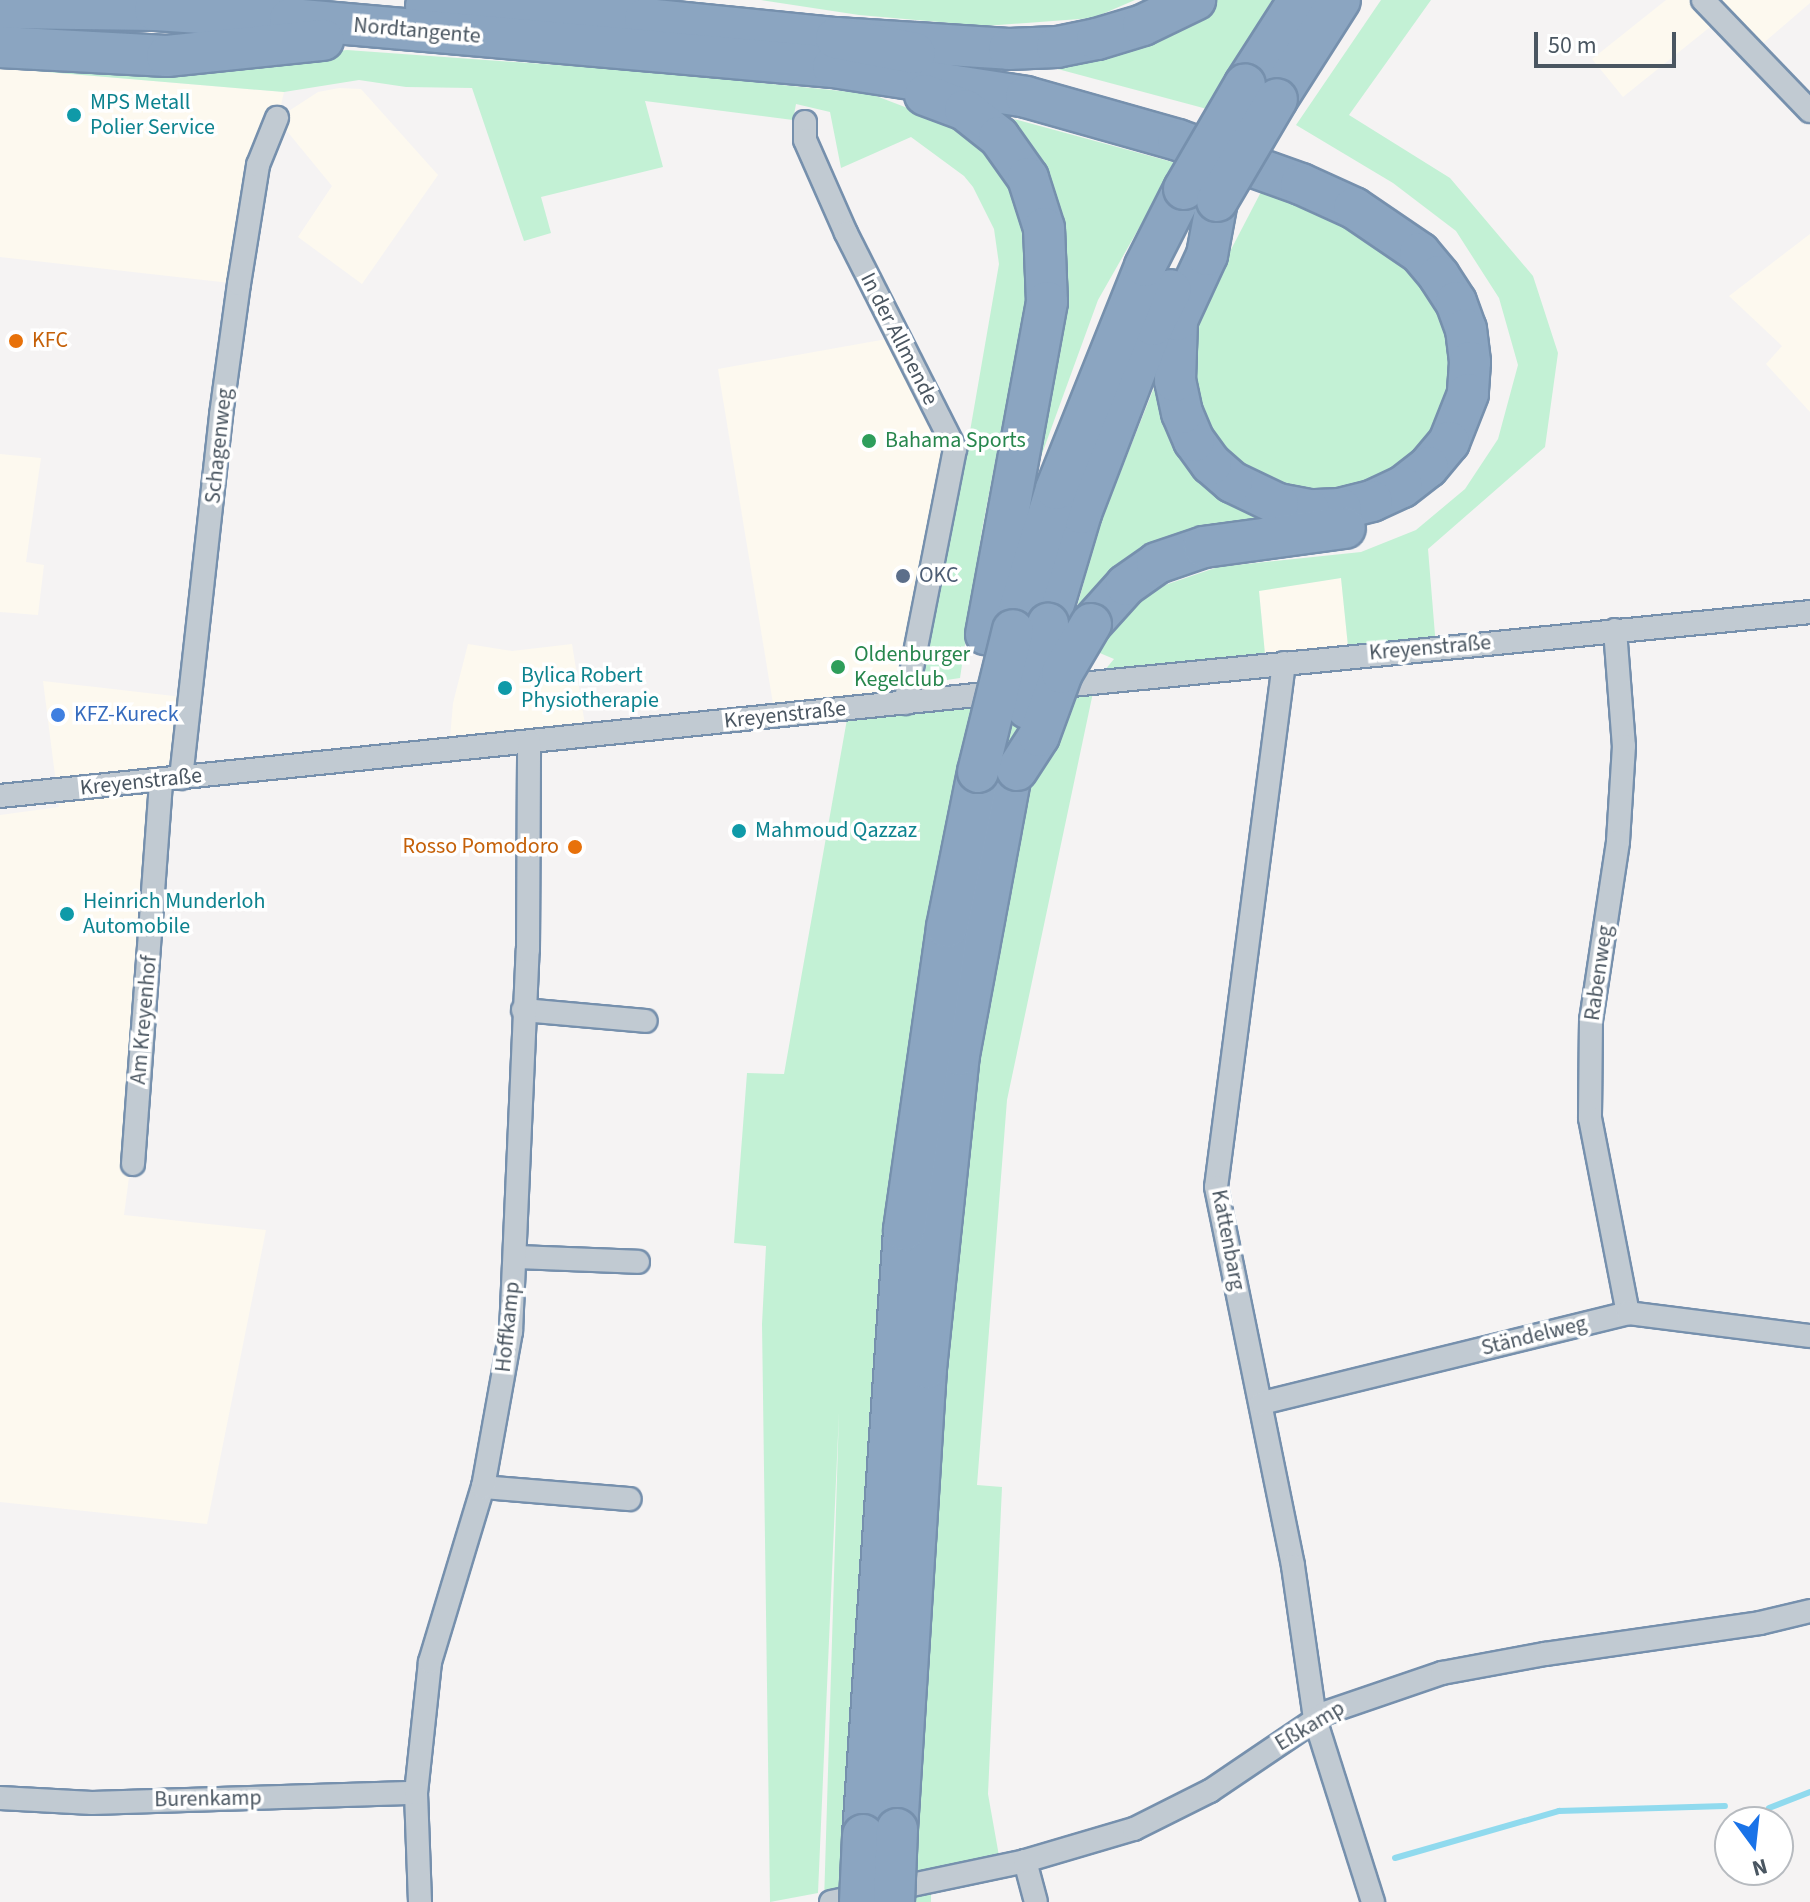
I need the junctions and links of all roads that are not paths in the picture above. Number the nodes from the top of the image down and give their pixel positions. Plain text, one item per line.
1 (290, 0) edge
2 (1195, 0) edge
3 (1299, 0) edge
4 (1340, 0) edge
5 (1703, 0) edge
6 (0, 8) edge
7 (420, 13) edge
8 (0, 47) edge
9 (834, 53) junction
10 (1261, 92) junction
11 (1810, 111) edge
12 (277, 118) dead end
13 (805, 122) dead end
14 (1201, 195) junction
15 (1810, 612) edge
16 (1016, 629) junction
17 (1615, 630) junction
18 (1284, 663) junction
19 (905, 703) junction
20 (529, 742) junction
21 (995, 773) junction
22 (171, 779) junction
23 (0, 796) edge
24 (523, 1010) junction
25 (646, 1021) dead end
26 (133, 1164) dead end
27 (516, 1257) junction
28 (638, 1262) dead end
29 (1628, 1313) junction
30 (1810, 1336) edge
31 (1262, 1403) junction
32 (483, 1487) junction
33 (630, 1499) dead end
34 (1810, 1611) edge
35 (1315, 1719) junction
36 (416, 1793) junction
37 (0, 1798) edge
38 (880, 1832) junction
39 (1025, 1861) junction
40 (420, 1902) edge
41 (831, 1902) edge
42 (860, 1902) edge
43 (894, 1902) edge
44 (1036, 1902) edge
45 (1373, 1902) edge

1 - 7 highway, Nordtangente
2 - 9 highway
3 - 10 highway
4 - 10 highway
5 - 11 street
6 - 7 highway, Nordtangente
7 - 8 highway
7 - 9 highway, Nordtangente
9 - 14 highway
9 - 16 highway
9 - 21 highway, bridge
10 - 14 highway, bridge
12 - 22 street, Schagenweg
13 - 19 street, In der Allmende
14 - 16 highway
15 - 17 street, Kreyenstraße
16 - 21 highway, bridge
17 - 18 street, Kreyenstraße
17 - 29 street, Rabenweg
18 - 19 street, Kreyenstraße
18 - 31 street, Kattenbarg
19 - 20 street, Kreyenstraße
20 - 22 street, Kreyenstraße
20 - 24 street, Hoffkamp
21 - 38 highway
21 - 38 highway
22 - 23 street, Kreyenstraße
22 - 26 street, Am Kreyenhof
24 - 25 street
24 - 27 street, Hoffkamp
27 - 28 street
27 - 32 street, Hoffkamp
29 - 30 street, Ständelweg
29 - 31 street, Ständelweg
31 - 35 street, Kattenbarg
32 - 33 street
32 - 36 street, Hoffkamp
34 - 35 street, Eßkamp
35 - 39 street, Eßkamp
35 - 45 street, Kattenbarg
36 - 37 street, Burenkamp
36 - 40 street, Hoffkamp
38 - 42 highway, bridge
38 - 43 highway, bridge
39 - 41 street, Eßkamp
39 - 44 street

